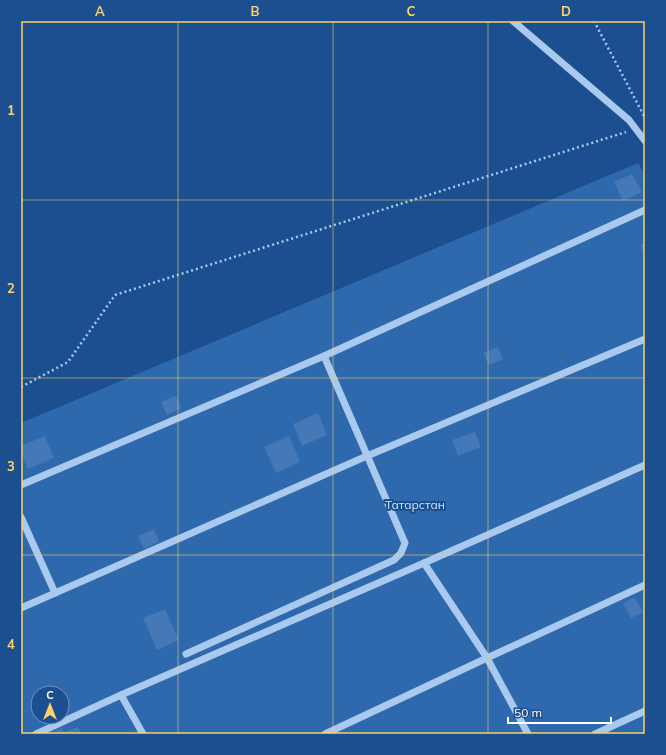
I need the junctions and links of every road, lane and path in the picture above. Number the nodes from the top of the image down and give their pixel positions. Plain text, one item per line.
1 (513, 21) edge
2 (594, 21) edge
3 (645, 118) edge
4 (635, 129) junction
5 (645, 141) edge
6 (645, 210) edge
7 (645, 339) edge
8 (324, 356) junction
9 (21, 387) edge
10 (367, 456) junction
11 (645, 465) edge
12 (21, 485) edge
13 (21, 517) edge
14 (424, 563) junction
15 (645, 585) edge
16 (55, 593) junction
17 (21, 608) edge
18 (186, 654) dead end
19 (487, 658) junction
20 (121, 695) junction
21 (645, 711) edge
22 (36, 734) edge
23 (143, 734) edge
24 (325, 734) edge
25 (528, 734) edge
26 (595, 734) edge

1 - 4 lane
2 - 3 path
4 - 5 lane
4 - 9 path
6 - 8 lane
7 - 10 lane
8 - 10 lane
8 - 12 lane
10 - 16 lane
10 - 18 lane
11 - 14 lane
13 - 16 lane
14 - 19 lane
14 - 20 lane
15 - 19 lane
16 - 17 lane
19 - 24 lane
19 - 25 lane
20 - 22 lane
20 - 23 lane
21 - 26 lane

